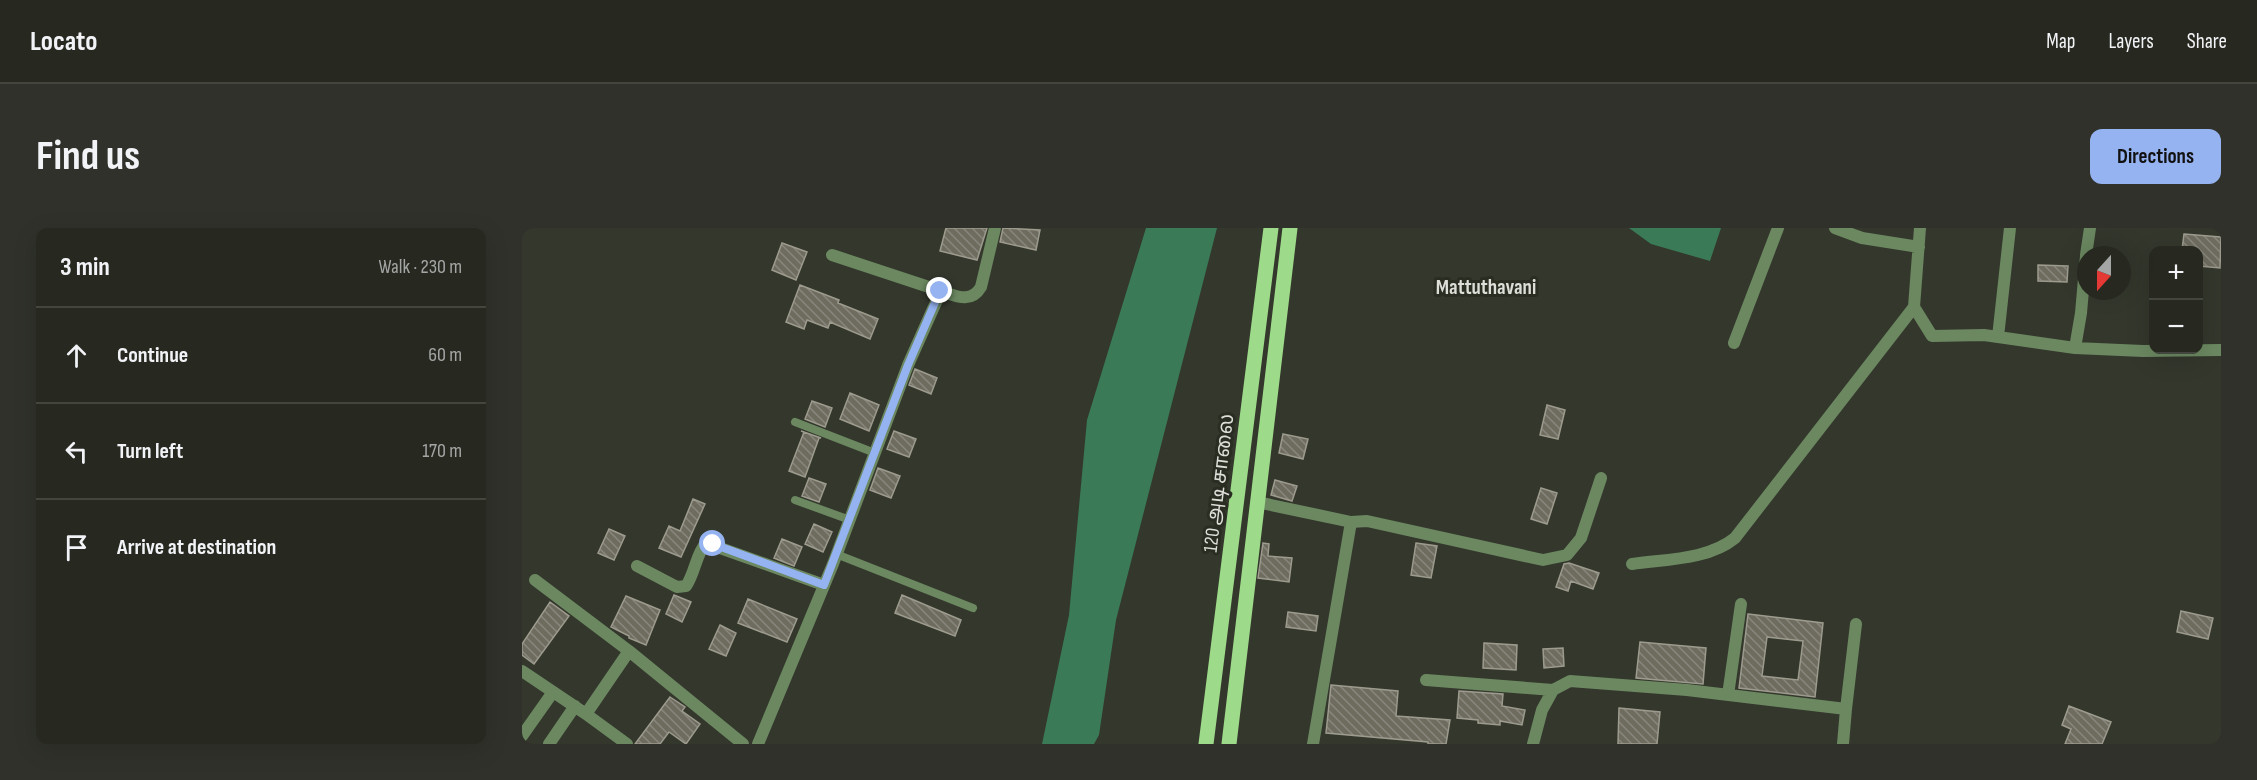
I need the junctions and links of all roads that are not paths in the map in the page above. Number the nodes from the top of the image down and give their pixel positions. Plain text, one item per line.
1 (995, 228) edge
2 (1271, 228) edge
3 (1290, 228) edge
4 (1778, 228) edge
5 (1834, 228) edge
6 (1920, 228) edge
7 (2010, 228) edge
8 (2090, 228) edge
9 (2087, 246) edge
10 (1919, 247) junction
11 (832, 255) dead end
12 (940, 291) junction
13 (2082, 300) edge
14 (1914, 307) junction
15 (1998, 337) junction
16 (1734, 344) dead end
17 (2075, 348) junction
18 (2221, 351) edge
19 (795, 422) dead end
20 (875, 453) junction
21 (1601, 478) dead end
22 (795, 500) dead end
23 (1257, 502) junction
24 (850, 520) junction
25 (1351, 522) junction
26 (837, 554) junction
27 (1632, 564) dead end
28 (637, 567) dead end
29 (535, 580) dead end
30 (824, 585) junction
31 (1740, 604) dead end
32 (973, 608) dead end
33 (1856, 624) dead end
34 (629, 651) junction
35 (522, 672) edge
36 (1426, 680) dead end
37 (1553, 690) junction
38 (553, 692) junction
39 (1728, 695) junction
40 (574, 706) junction
41 (1846, 709) junction
42 (586, 714) junction
43 (522, 736) edge
44 (549, 744) edge
45 (627, 744) edge
46 (743, 744) edge
47 (758, 744) edge
48 (1206, 744) edge
49 (1228, 744) edge
50 (1313, 744) edge
51 (1533, 744) edge
52 (1843, 744) edge

1 - 12 street
2 - 48 main road, 120 அடி சாலை
3 - 23 main road, 120 அடி சாலை
4 - 16 street
5 - 10 street
6 - 10 street
7 - 15 street
8 - 9 street
10 - 14 street
11 - 12 street
12 - 20 street
13 - 17 street
14 - 15 street
14 - 27 street
15 - 17 street
17 - 18 street
19 - 20 lane
20 - 24 street
21 - 25 street
22 - 24 lane
23 - 25 street
23 - 49 main road, 120 அடி சாலை
24 - 26 street
25 - 50 street
26 - 30 street
26 - 32 lane
28 - 30 street
29 - 34 street
30 - 47 street
31 - 39 street
33 - 41 street
34 - 42 street
34 - 46 street
35 - 38 street
36 - 37 street
37 - 39 street
37 - 51 street
38 - 40 street
38 - 43 street
39 - 41 street
40 - 42 street
40 - 44 street
41 - 52 street
42 - 45 street

